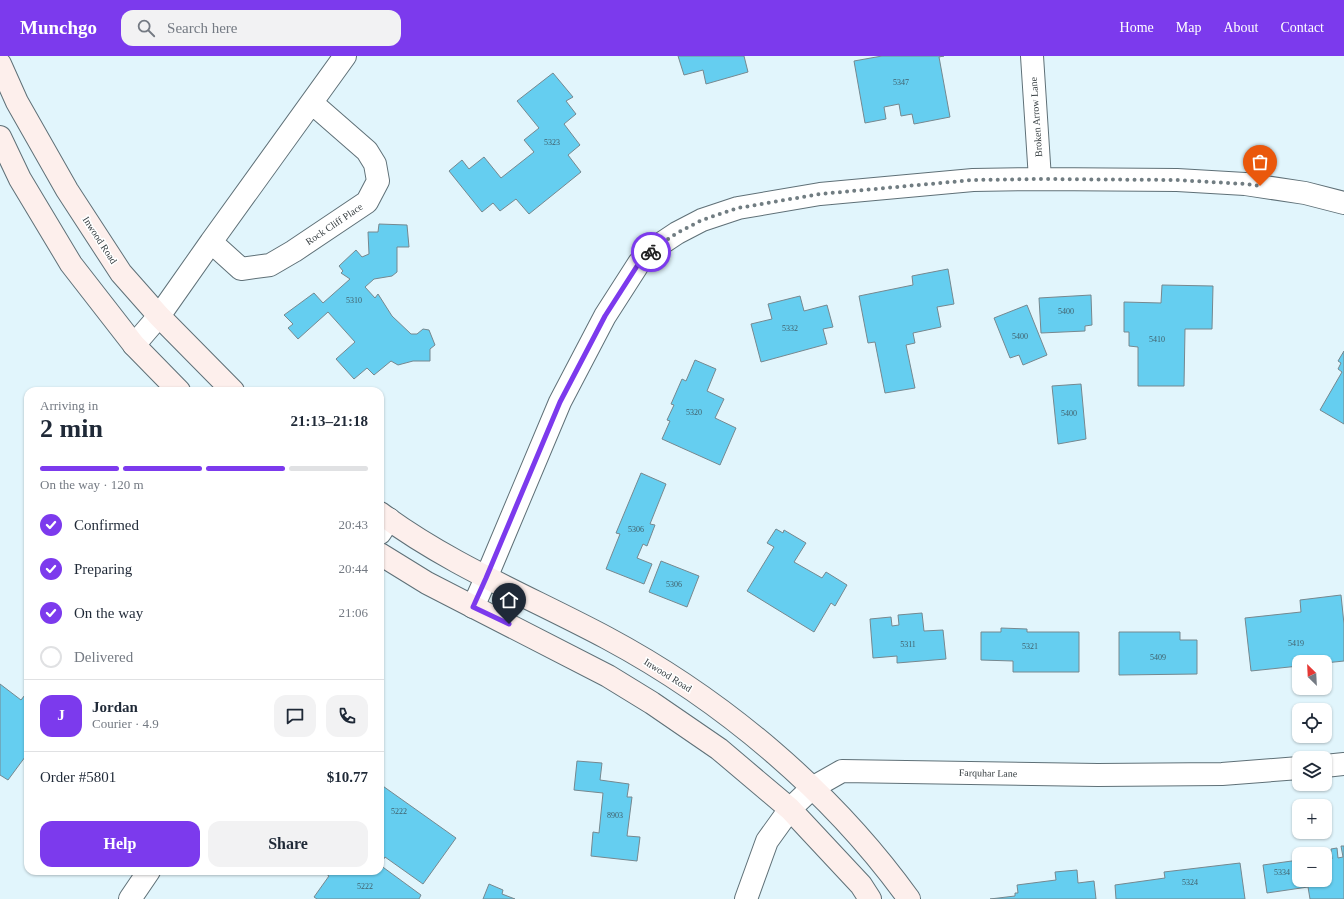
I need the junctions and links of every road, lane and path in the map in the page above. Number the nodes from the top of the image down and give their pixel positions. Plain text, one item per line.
1 (345, 56) edge
2 (1032, 56) edge
3 (0, 64) edge
4 (312, 104) junction
5 (0, 137) edge
6 (1040, 179) junction
7 (1344, 203) edge
8 (211, 242) junction
9 (159, 316) junction
10 (134, 346) junction
11 (175, 387) edge
12 (229, 387) edge
13 (384, 523) edge
14 (384, 556) edge
15 (486, 578) junction
16 (473, 607) junction
17 (1344, 764) edge
18 (1332, 765) edge
19 (1292, 769) edge
20 (812, 788) junction
21 (790, 810) junction
22 (146, 875) edge
23 (130, 899) edge
24 (746, 899) edge
25 (870, 899) edge
26 (909, 899) edge

1 - 4 street
2 - 6 street, Broken Arrow Lane
3 - 9 main road, Inwood Road
4 - 8 street
4 - 8 street, Rock Cliff Place
5 - 10 main road
6 - 7 street
6 - 15 street
8 - 9 street
9 - 10 street
9 - 12 main road, Inwood Road
10 - 11 main road
13 - 15 main road, Inwood Road
14 - 16 main road
15 - 16 street
15 - 20 main road, Inwood Road
16 - 21 main road
17 - 18 street
19 - 20 street, Farquhar Lane
20 - 21 street, Farquhar Lane
20 - 26 main road, Inwood Road
21 - 24 street, Farquhar Lane
21 - 25 main road
22 - 23 street

